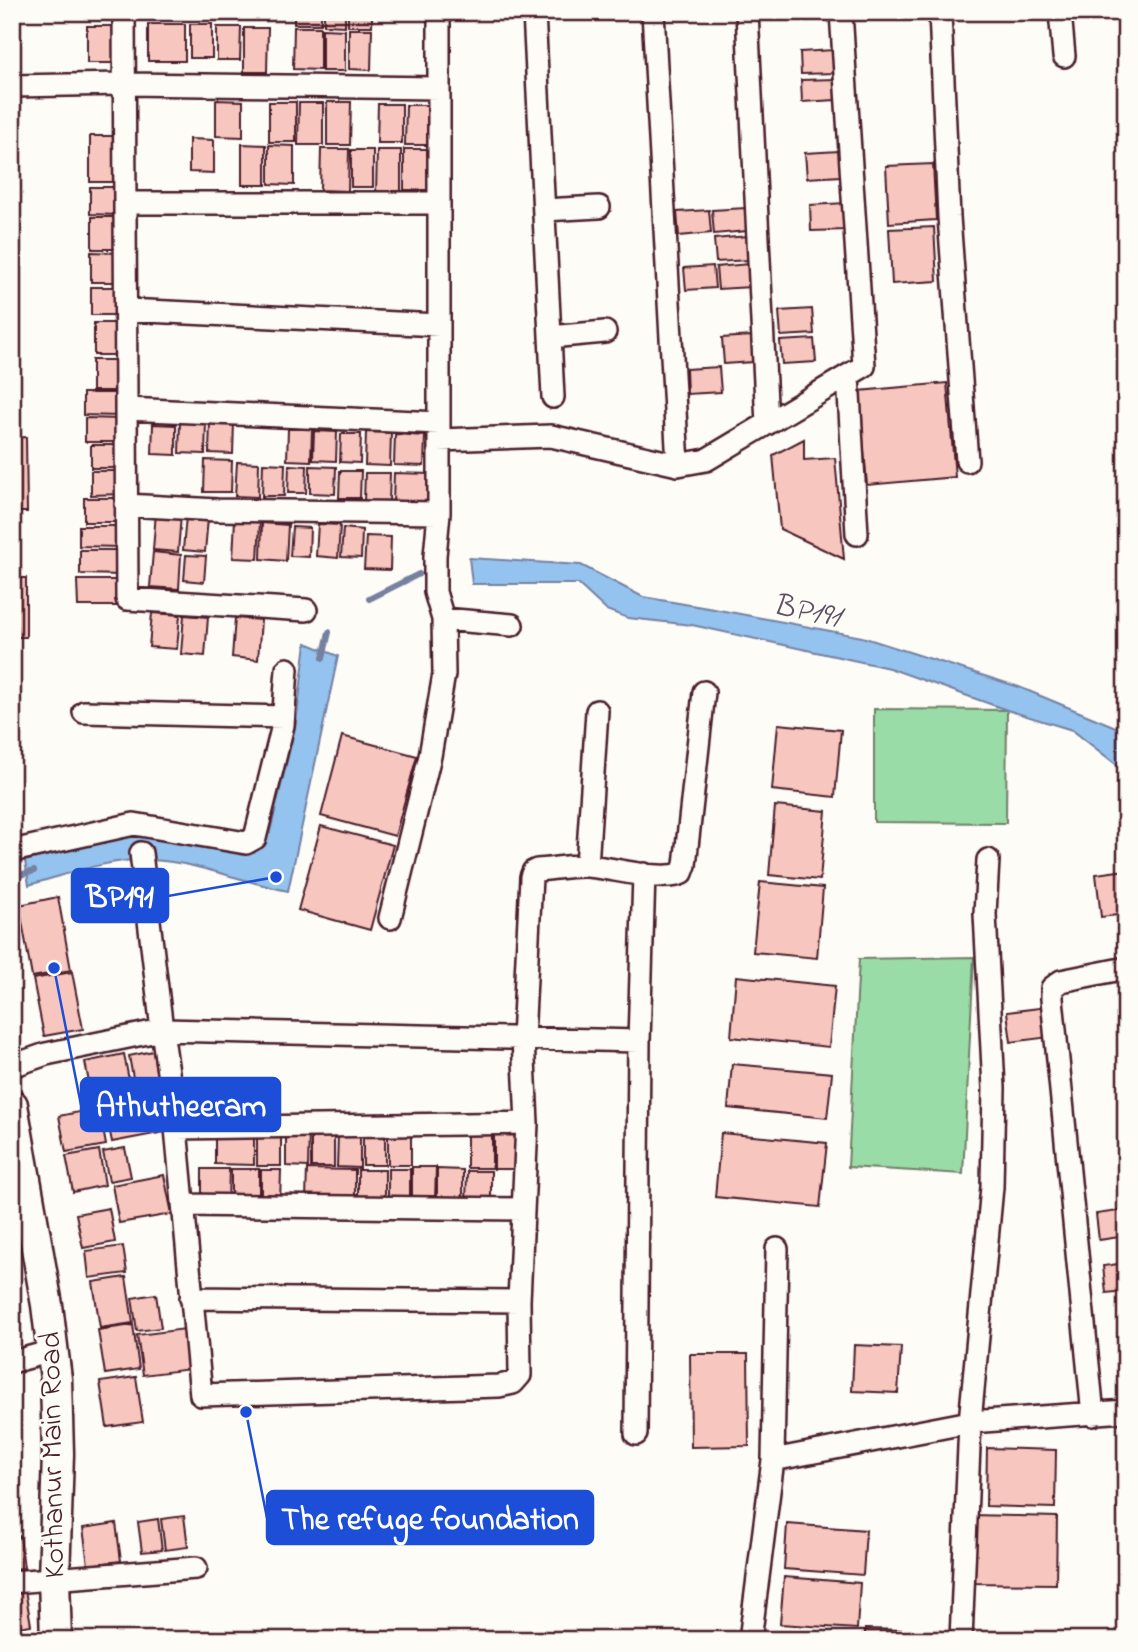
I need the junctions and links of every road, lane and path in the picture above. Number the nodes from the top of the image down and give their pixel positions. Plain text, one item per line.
1 (124, 12) edge
2 (439, 12) edge
3 (534, 12) edge
4 (653, 12) edge
5 (747, 12) edge
6 (841, 12) edge
7 (940, 12) edge
8 (1060, 12) edge
9 (1064, 56) dead end
10 (124, 84) junction
11 (12, 86) edge
12 (439, 88) junction
13 (439, 203) junction
14 (125, 204) junction
15 (599, 207) dead end
16 (544, 210) junction
17 (126, 310) junction
18 (439, 325) junction
19 (605, 332) dead end
20 (550, 337) junction
21 (848, 376) junction
22 (553, 397) dead end
23 (126, 409) junction
24 (767, 424) junction
25 (439, 431) junction
26 (967, 461) dead end
27 (678, 465) junction
28 (126, 505) junction
29 (439, 513) junction
30 (857, 534) dead end
31 (306, 610) dead end
32 (443, 619) junction
33 (512, 625) dead end
34 (286, 669) dead end
35 (704, 692) dead end
36 (597, 711) dead end
37 (83, 712) dead end
38 (283, 717) junction
39 (12, 850) edge
40 (141, 853) dead end
41 (988, 860) dead end
42 (587, 866) junction
43 (644, 874) junction
44 (390, 918) dead end
45 (1126, 968) edge
46 (162, 1030) junction
47 (523, 1038) junction
48 (639, 1041) junction
49 (12, 1066) edge
50 (12, 1105) edge
51 (527, 1123) junction
52 (176, 1128) junction
53 (184, 1205) junction
54 (523, 1209) junction
55 (776, 1249) dead end
56 (191, 1298) junction
57 (519, 1301) junction
58 (52, 1350) junction
59 (12, 1362) edge
60 (1126, 1411) edge
61 (1093, 1415) junction
62 (971, 1422) junction
63 (636, 1434) dead end
64 (773, 1460) junction
65 (196, 1568) dead end
66 (54, 1579) junction
67 (12, 1582) edge
68 (56, 1640) edge
69 (750, 1640) edge
70 (961, 1640) edge

1 - 10 street
2 - 12 street
3 - 16 street
4 - 27 street
5 - 24 street
6 - 21 street
7 - 26 street
8 - 9 street
10 - 11 street
10 - 12 street
10 - 14 street
12 - 13 street
13 - 14 street
13 - 18 street
14 - 17 street
15 - 16 street
16 - 20 street
17 - 18 street
17 - 23 street
18 - 25 street
19 - 20 street
20 - 22 street
21 - 24 street
21 - 30 street
23 - 25 street
23 - 28 street
24 - 27 street
25 - 27 street
25 - 29 street
28 - 29 street
28 - 31 street
29 - 32 street
32 - 33 street
32 - 44 street
34 - 38 street
35 - 43 street
36 - 42 street
37 - 38 street
38 - 39 street
40 - 46 street
41 - 62 street
42 - 43 street
42 - 47 street
43 - 48 street
45 - 61 street
46 - 47 street
46 - 49 street
46 - 52 street
47 - 48 street
47 - 51 street
48 - 63 street
50 - 58 main road, Kothanur Main Road
51 - 52 street
51 - 54 street
52 - 53 street
53 - 54 street
53 - 56 street
54 - 57 street
55 - 64 street
56 - 57 street
56 - 57 street
58 - 59 street
58 - 66 main road, Kothanur Main Road
60 - 61 street
61 - 62 street
62 - 64 street
62 - 70 street
64 - 69 street
65 - 66 street
66 - 67 street
66 - 68 main road, Kothanur Main Road

